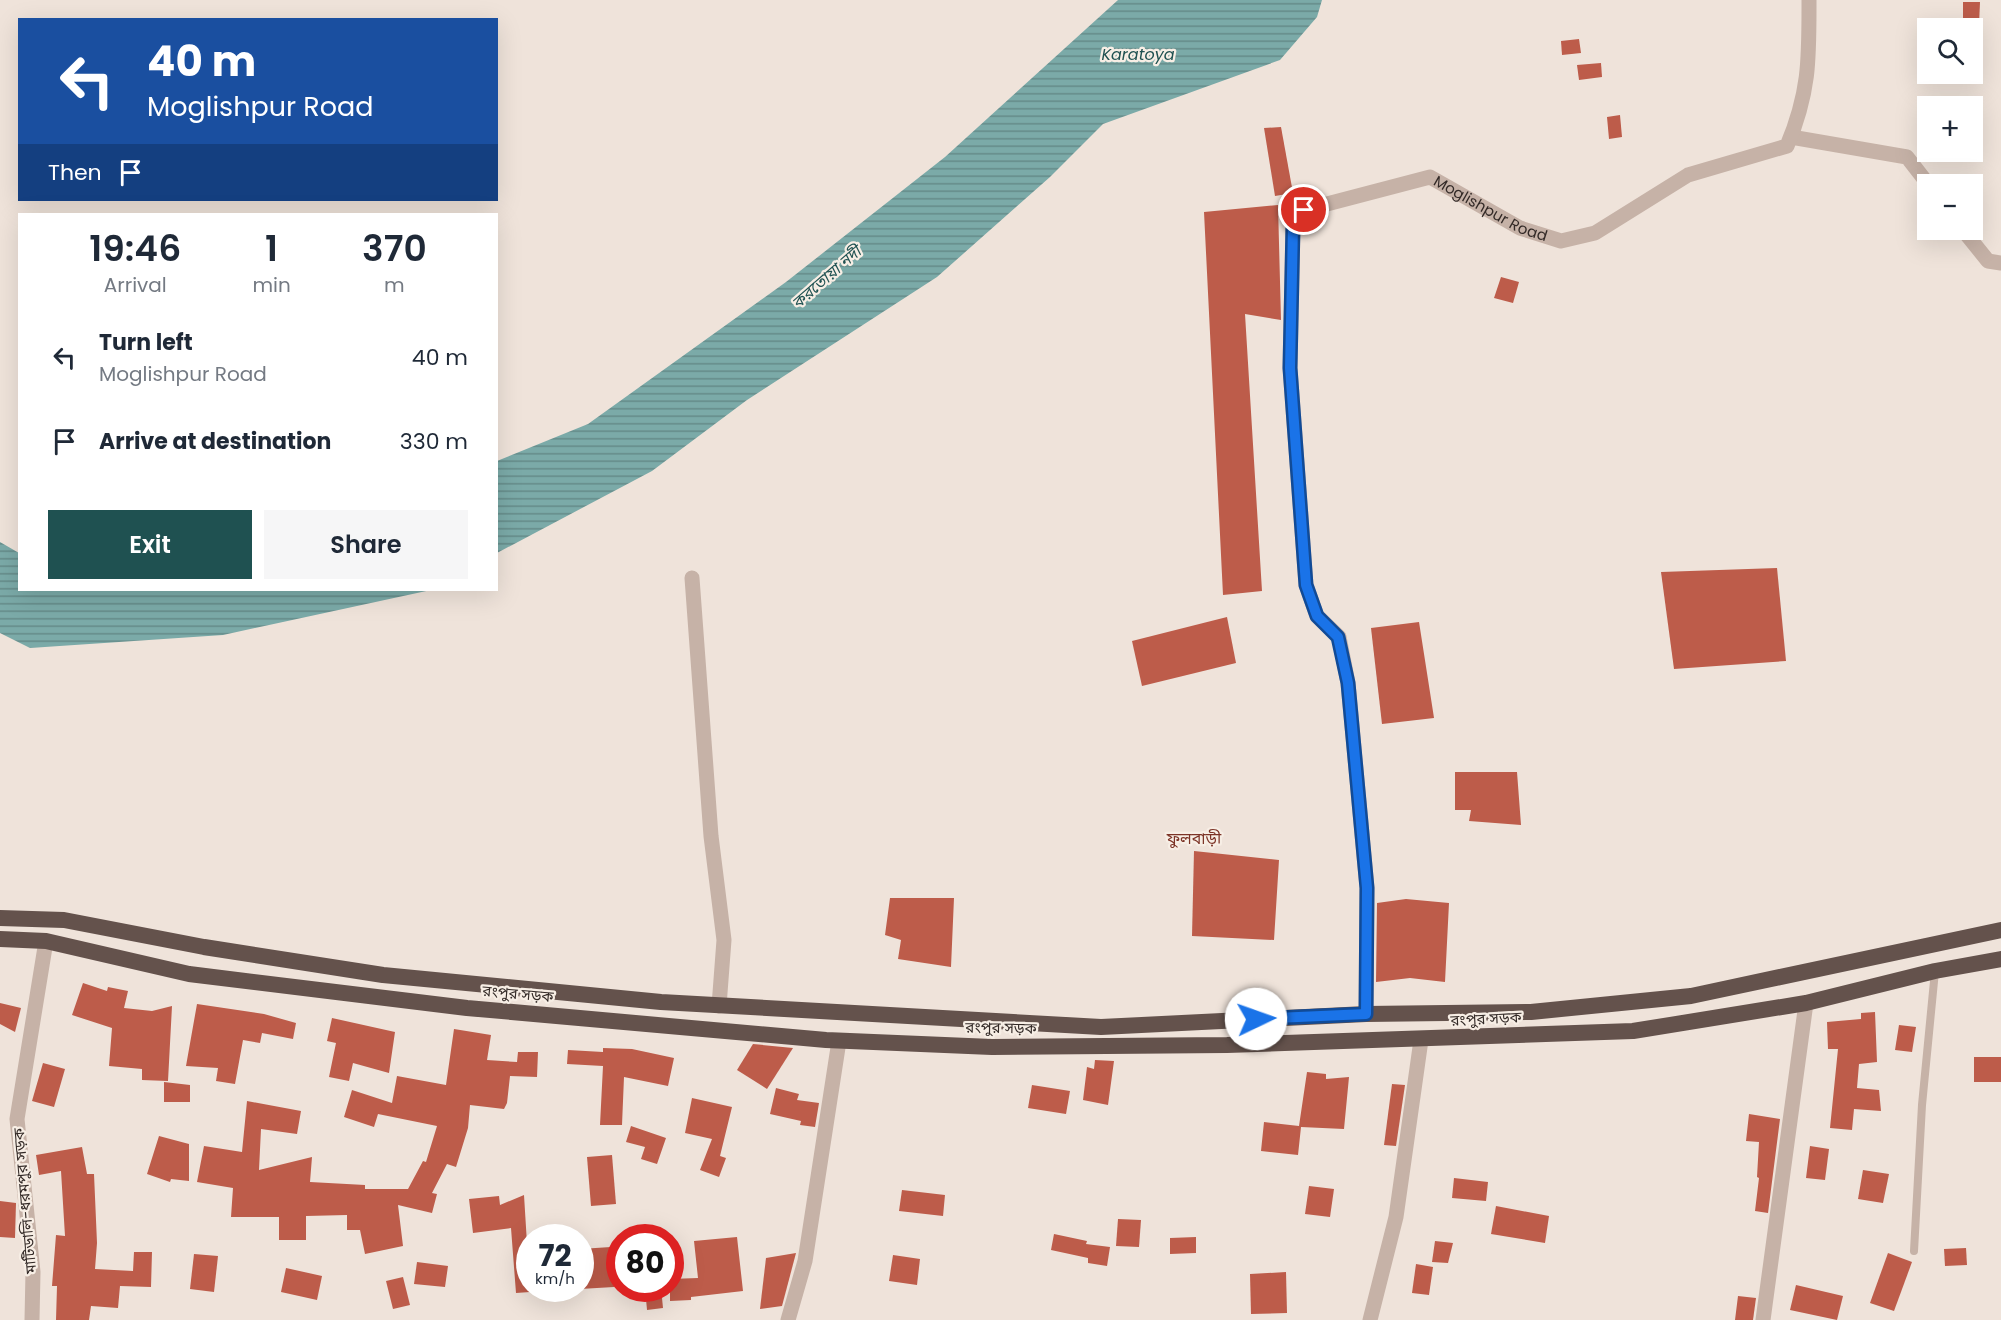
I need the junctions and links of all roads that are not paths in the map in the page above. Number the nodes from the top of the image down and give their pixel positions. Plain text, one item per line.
1 (1809, 0) edge
2 (1791, 137) junction
3 (1920, 174) edge
4 (1971, 240) edge
5 (2001, 263) edge
6 (692, 578) dead end
7 (0, 918) edge
8 (2001, 930) edge
9 (0, 939) edge
10 (46, 941) junction
11 (2001, 959) edge
12 (1935, 971) junction
13 (1806, 1003) junction
14 (719, 1006) junction
15 (1366, 1014) junction
16 (1422, 1040) junction
17 (839, 1041) junction
18 (1914, 1251) dead end
19 (32, 1320) edge
20 (788, 1320) edge
21 (1370, 1320) edge
22 (1763, 1320) edge

1 - 2 street
2 - 3 street
2 - 15 street, Moglishpur Road
4 - 5 street
6 - 14 street
7 - 14 highway, রংপুর সড়ক
8 - 15 highway, রংপুর সড়ক
9 - 10 highway, রংপুর সড়ক
10 - 17 highway, রংপুর সড়ক
10 - 19 street, মাটিডালি-ধরমপুর সড়ক
11 - 12 highway, রংপুর সড়ক
12 - 13 highway, রংপুর সড়ক
12 - 18 lane
13 - 16 highway, রংপুর সড়ক
13 - 22 street
14 - 15 highway, রংপুর সড়ক
16 - 17 highway, রংপুর সড়ক
16 - 21 street
17 - 20 street

